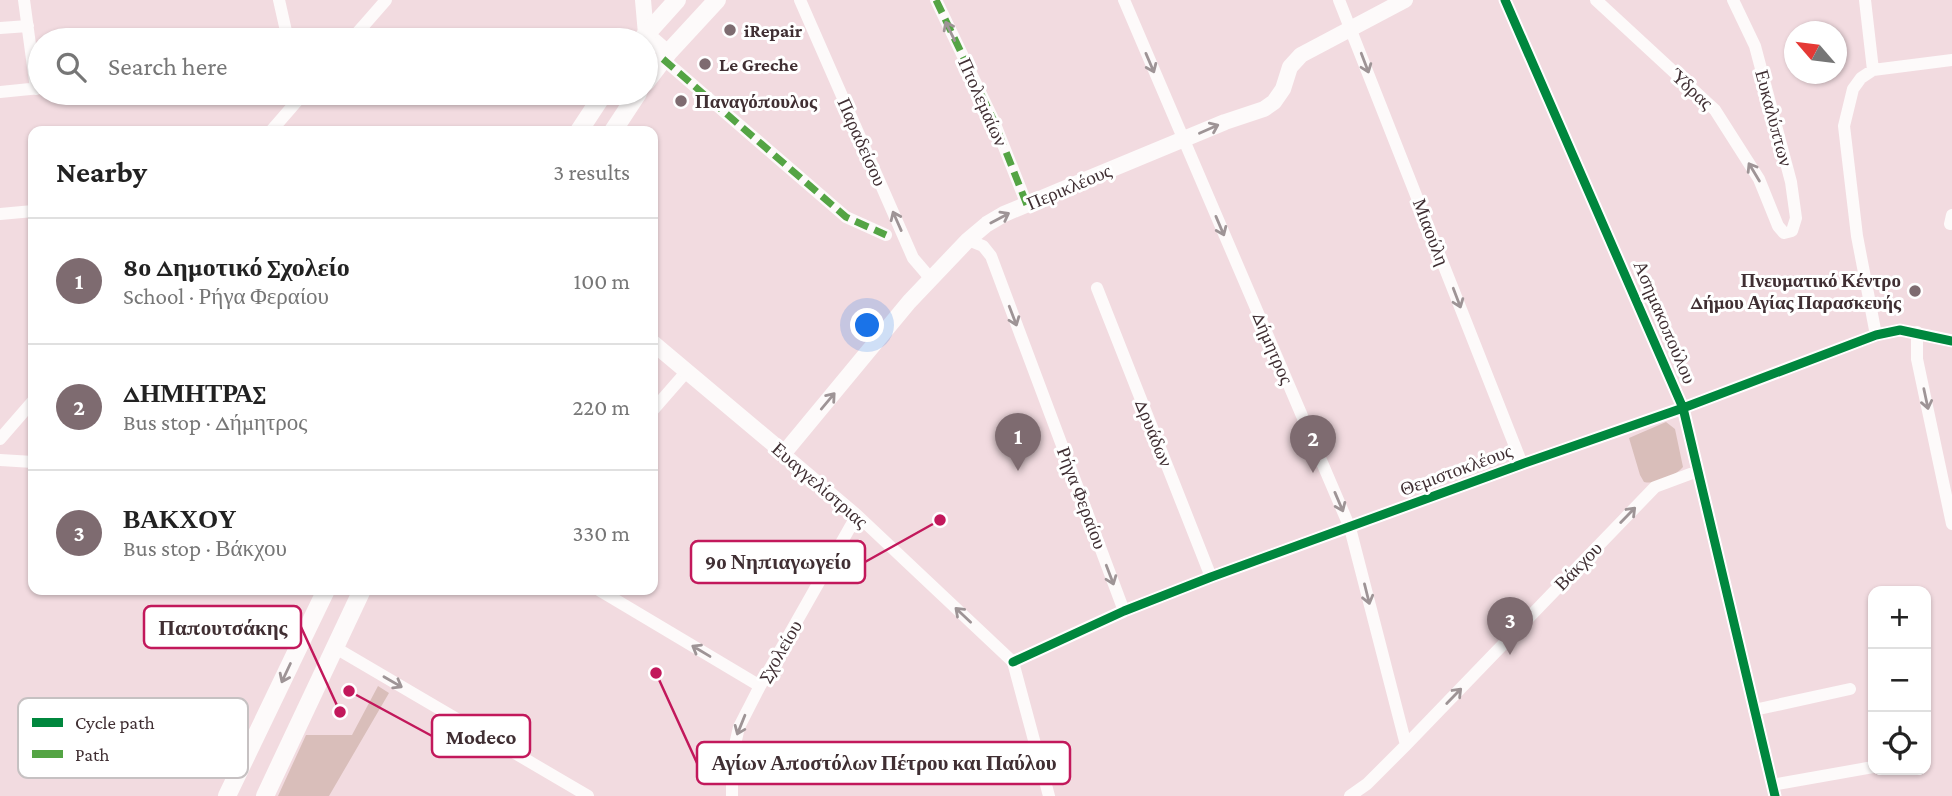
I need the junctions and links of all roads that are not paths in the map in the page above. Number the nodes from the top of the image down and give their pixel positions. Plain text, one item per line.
1 (24, 0) edge
2 (279, 0) edge
3 (386, 0) edge
4 (643, 0) edge
5 (677, 0) edge
6 (717, 0) edge
7 (800, 0) edge
8 (936, 0) edge
9 (1124, 0) edge
10 (1339, 0) edge
11 (1405, 0) edge
12 (1505, 0) edge
13 (1596, 0) edge
14 (1733, 0) edge
15 (1865, 0) edge
16 (28, 26) joint
17 (0, 28) edge
18 (285, 28) edge
19 (362, 28) edge
20 (643, 28) edge
21 (651, 28) edge
22 (1352, 29) junction
23 (658, 50) edge
24 (665, 56) junction
25 (1952, 60) edge
26 (658, 66) edge
27 (1872, 70) junction
28 (28, 89) edge
29 (0, 92) edge
30 (291, 105) edge
31 (596, 105) edge
32 (630, 105) edge
33 (275, 126) edge
34 (582, 126) edge
35 (616, 126) edge
36 (1183, 141) junction
37 (1027, 205) junction
38 (28, 211) edge
39 (0, 214) edge
40 (1784, 233) joint
41 (886, 236) dead end
42 (968, 240) junction
43 (931, 279) junction
44 (1097, 288) dead end
45 (1917, 332) junction
46 (1876, 335) junction
47 (1952, 341) edge
48 (658, 347) edge
49 (687, 371) junction
50 (658, 404) edge
51 (28, 407) edge
52 (1683, 408) junction
53 (0, 439) edge
54 (784, 453) junction
55 (0, 460) edge
56 (28, 462) edge
57 (1522, 464) junction
58 (1698, 471) junction
59 (857, 516) junction
60 (1952, 524) edge
61 (1350, 527) junction
62 (1211, 577) junction
63 (324, 595) edge
64 (360, 595) edge
65 (606, 595) edge
66 (1124, 611) junction
67 (334, 647) junction
68 (1013, 662) junction
69 (760, 686) junction
70 (1850, 689) dead end
71 (1755, 710) junction
72 (1406, 745) junction
73 (248, 752) edge
74 (1868, 768) edge
75 (236, 778) edge
76 (1368, 790) edge
77 (1774, 791) edge
78 (227, 796) edge
79 (265, 796) edge
80 (588, 796) edge
81 (732, 796) edge
82 (1049, 796) edge
83 (1350, 796) edge

1 - 16 street
2 - 18 street
3 - 19 street
4 - 20 street
5 - 21 main road
6 - 24 main road
43 -> 7 street, Παραδείσου
37 -> 8 street, Πτολεμαίων
9 -> 36 street, Δήμητρος
10 - 22 street, Μιαούλη
11 - 22 street, Περικλέους
12 - 52 street, Ασημακοπούλου
40 -> 13 street, Ύδρας
14 - 40 street, Ευκαλύπτων
15 - 27 street
16 - 17 street
36 -> 22 street, Περικλέους
22 -> 57 street, Μιαούλη
23 - 24 street
24 - 26 main road
24 - 41 street
25 - 27 street
27 - 46 street
28 - 29 street
30 - 33 street
31 - 34 main road
32 - 35 main road
36 - 37 street, Περικλέους
36 -> 61 street, Δήμητρος
42 -> 37 street, Περικλέους
38 - 39 street
42 - 43 street, Περικλέους
42 -> 66 street, Ρήγα Φεραίου
54 -> 43 street, Περικλέους
44 - 62 street, Δρυάδων
45 - 46 street, Θεμιστοκλέους
45 - 47 street, Θεμιστοκλέους
45 -> 60 street
46 - 52 street, Θεμιστοκλέους
48 - 49 street, Ευαγγελίστριας
49 - 50 street
49 - 54 street, Ευαγγελίστριας
51 - 53 street
52 - 57 street, Θεμιστοκλέους
52 - 58 street, Ασημακοπούλου
54 - 59 street, Ευαγγελίστριας
55 - 56 street
57 - 61 street, Θεμιστοκλέους
58 - 71 street, Ασημακοπούλου
72 -> 58 street, Βάκχου
68 -> 59 street, Ευαγγελίστριας
59 - 69 street, Σχολείου
61 - 62 street, Θεμιστοκλέους
61 -> 72 street, Δήμητρος
62 - 66 street, Θεμιστοκλέους
63 -> 73 main road
64 - 67 main road
69 -> 65 street
66 - 68 street, Θεμιστοκλέους
67 - 79 main road
67 -> 80 street
68 - 82 street
69 -> 81 street, Σχολείου
70 - 71 street
71 - 77 street, Ασημακοπούλου
72 - 76 street, Βάκχου
74 - 77 street
75 -> 78 main road
76 - 83 street, Βάκχου

